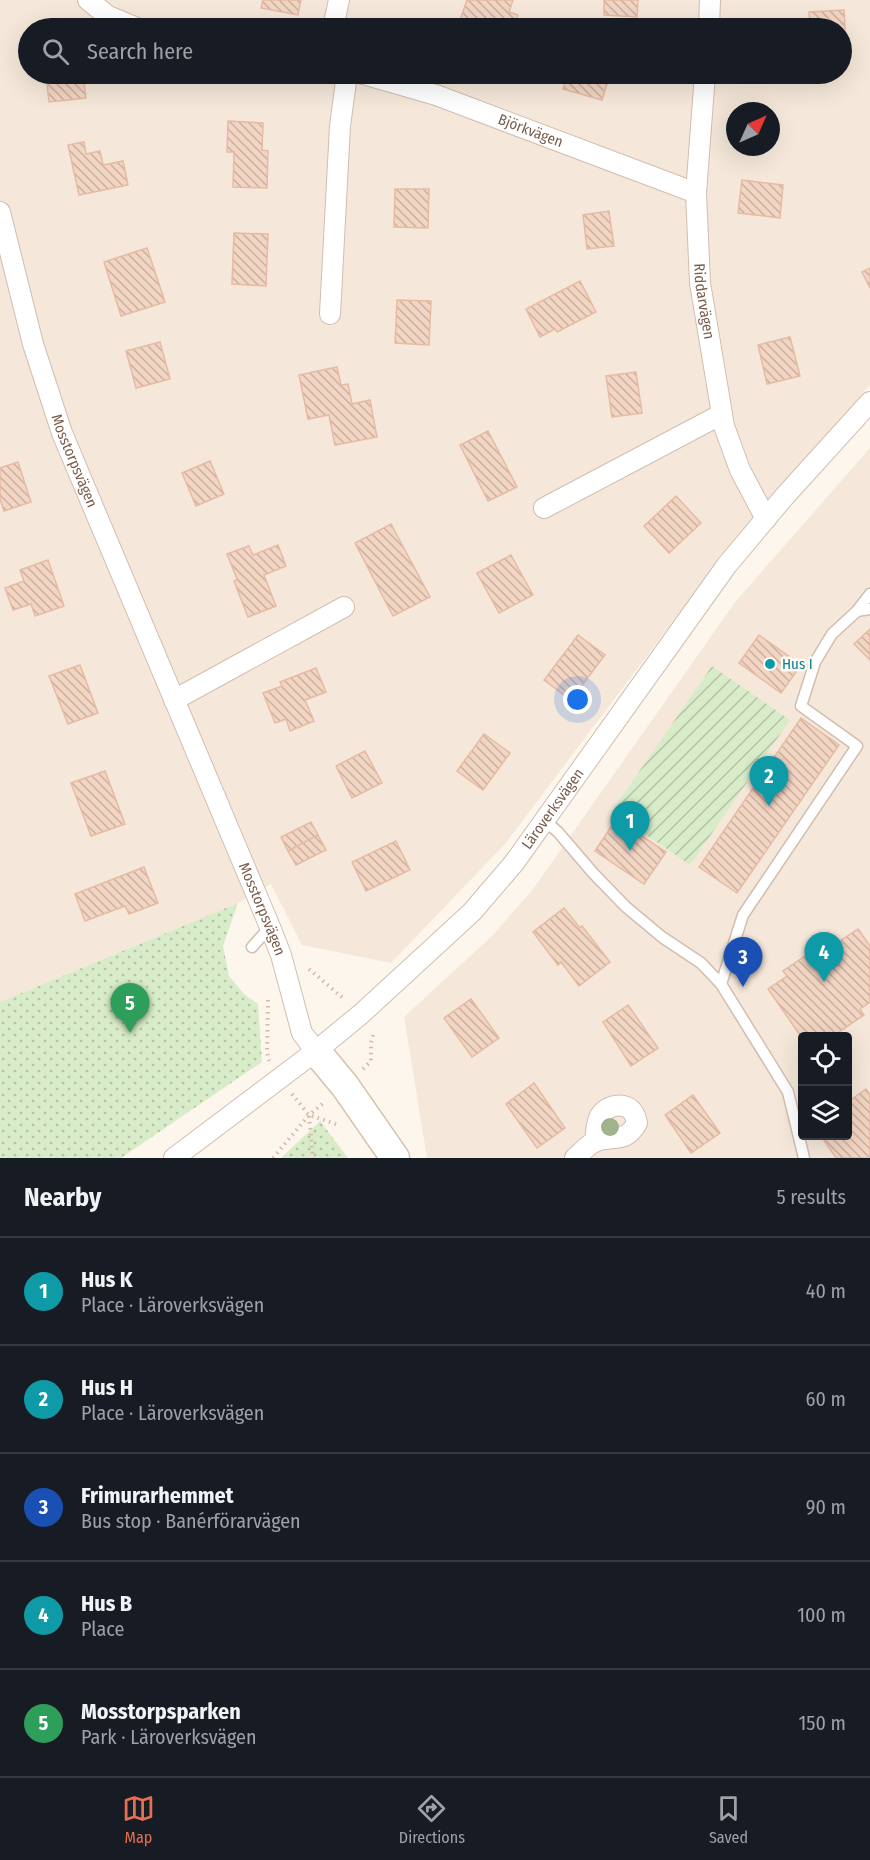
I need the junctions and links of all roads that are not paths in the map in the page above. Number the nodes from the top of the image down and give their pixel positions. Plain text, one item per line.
1 (88, 0) edge
2 (339, 0) edge
3 (710, 0) edge
4 (113, 18) edge
5 (335, 18) edge
6 (709, 18) edge
7 (346, 84) edge
8 (398, 84) edge
9 (704, 84) edge
10 (696, 193) junction
11 (0, 212) edge
12 (330, 314) dead end
13 (870, 402) edge
14 (722, 414) junction
15 (544, 508) dead end
16 (766, 519) junction
17 (870, 594) edge
18 (344, 607) dead end
19 (870, 609) edge
20 (856, 611) junction
21 (174, 700) junction
22 (545, 821) junction
23 (270, 927) junction
24 (252, 947) dead end
25 (720, 984) junction
26 (316, 1051) junction
27 (595, 1142) dead end
28 (174, 1158) edge
29 (395, 1158) edge
30 (575, 1158) edge
31 (804, 1158) edge

1 - 4 street
2 - 5 street
3 - 6 street
7 - 12 street
8 - 10 street, Björkvägen
9 - 10 street, Riddarvägen
10 - 14 street, Riddarvägen
11 - 21 street, Mosstorpsvägen
13 - 16 street, Läroverksvägen
14 - 15 street
14 - 16 street, Riddarvägen
16 - 22 street, Läroverksvägen
17 - 20 lane
18 - 21 street
19 - 20 lane
20 - 25 lane
21 - 23 street, Mosstorpsvägen
22 - 25 lane
22 - 26 street, Läroverksvägen
23 - 24 lane
23 - 26 street, Mosstorpsvägen
25 - 31 lane
26 - 28 street, Läroverksvägen
26 - 29 street
27 - 30 street

